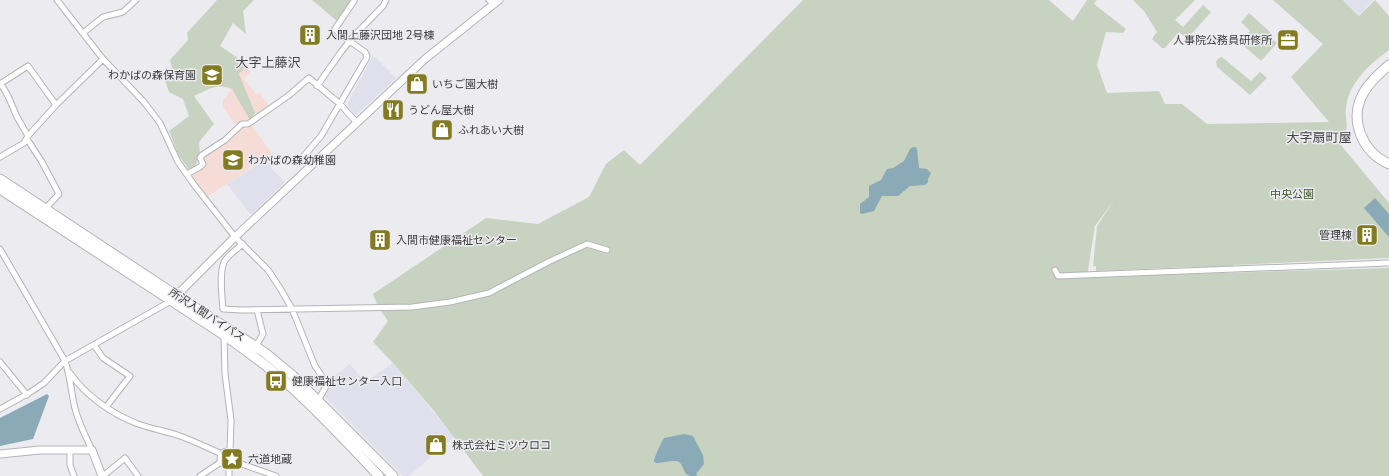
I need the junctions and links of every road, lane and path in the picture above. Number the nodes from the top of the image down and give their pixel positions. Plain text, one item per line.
1 (57, 0) edge
2 (136, 0) edge
3 (386, 0) edge
4 (354, 1) dead end
5 (494, 1) edge
6 (83, 33) junction
7 (350, 41) junction
8 (103, 59) junction
9 (1389, 65) edge
10 (1389, 72) edge
11 (0, 84) edge
12 (318, 86) junction
13 (340, 104) junction
14 (56, 105) junction
15 (357, 123) junction
16 (27, 137) junction
17 (0, 157) edge
18 (1389, 158) edge
19 (1389, 164) edge
20 (310, 167) junction
21 (187, 174) junction
22 (0, 179) edge
23 (0, 189) edge
24 (45, 209) junction
25 (235, 237) junction
26 (243, 244) junction
27 (0, 250) edge
28 (607, 250) dead end
29 (1389, 263) edge
30 (1055, 270) dead end
31 (174, 298) junction
32 (292, 309) junction
33 (257, 310) junction
34 (224, 335) junction
35 (94, 345) junction
36 (256, 346) junction
37 (64, 361) junction
38 (0, 362) edge
39 (68, 371) junction
40 (26, 395) junction
41 (318, 400) junction
42 (106, 407) junction
43 (0, 409) edge
44 (70, 450) junction
45 (92, 450) junction
46 (230, 452) junction
47 (0, 454) edge
48 (222, 454) junction
49 (222, 462) junction
50 (231, 463) junction
51 (74, 476) edge
52 (102, 476) edge
53 (138, 476) edge
54 (200, 476) edge
55 (229, 476) edge
56 (276, 476) edge
57 (380, 476) edge
58 (393, 476) edge

1 - 6 street
2 - 6 street
3 - 7 street
4 - 7 street
5 - 15 street
6 - 8 street
7 - 12 street
7 - 13 street
8 - 14 street
8 - 21 street
9 - 19 highway
10 - 18 highway
11 - 14 street
11 - 16 street
12 - 13 street
12 - 21 street
13 - 15 street
13 - 20 street
14 - 16 street
15 - 20 street
16 - 17 street
16 - 24 street
20 - 25 street
21 - 25 street
22 - 24 highway, 所沢入間バイパス
23 - 31 highway, 所沢入間バイパス
24 - 31 highway, 所沢入間バイパス
25 - 26 street
25 - 31 street
26 - 32 street
26 - 33 street
27 - 37 street
28 - 32 street
29 - 30 street
31 - 34 highway, 所沢入間バイパス
31 - 35 street
31 - 36 highway, 所沢入間バイパス
32 - 33 street
32 - 41 street
33 - 36 street
34 - 46 street
34 - 57 highway, 所沢入間バイパス
35 - 37 street
35 - 42 street
36 - 41 highway, 所沢入間バイパス
37 - 39 street
37 - 40 street
38 - 40 street
39 - 42 street
39 - 45 street
40 - 43 street
41 - 58 highway, 所沢入間バイパス
42 - 48 street
44 - 45 street
44 - 47 street
44 - 51 street
45 - 52 street
46 - 48 street
46 - 50 street
48 - 49 street
49 - 50 street
49 - 54 street
50 - 55 street
50 - 56 street
52 - 53 street

